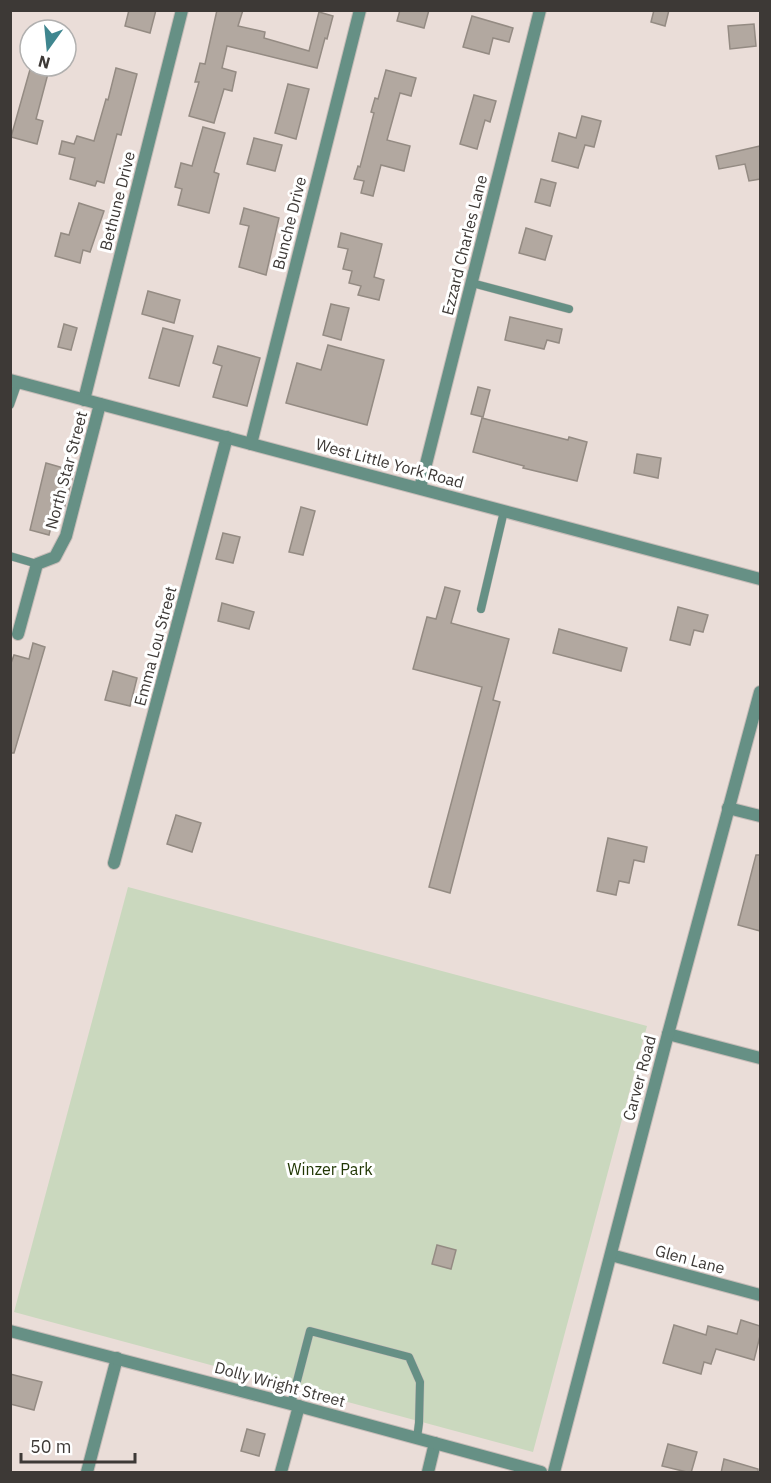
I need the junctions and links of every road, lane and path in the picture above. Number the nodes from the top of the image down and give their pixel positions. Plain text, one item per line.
1 (182, 10) edge
2 (360, 10) edge
3 (540, 10) edge
4 (472, 284) junction
5 (569, 309) dead end
6 (14, 381) edge
7 (84, 400) junction
8 (100, 404) junction
9 (10, 405) edge
10 (227, 437) junction
11 (251, 444) junction
12 (420, 488) junction
13 (504, 511) junction
14 (10, 556) edge
15 (37, 564) junction
16 (760, 579) edge
17 (481, 609) dead end
18 (18, 634) dead end
19 (760, 692) edge
20 (728, 808) junction
21 (760, 816) edge
22 (114, 863) dead end
23 (668, 1034) junction
24 (760, 1058) edge
25 (611, 1255) junction
26 (760, 1295) edge
27 (10, 1331) edge
28 (117, 1358) junction
29 (295, 1405) junction
30 (417, 1438) junction
31 (435, 1443) junction
32 (87, 1473) edge
33 (281, 1473) edge
34 (428, 1473) edge
35 (541, 1473) edge
36 (554, 1473) edge

1 - 7 street, Bethune Drive
2 - 11 street, Bunche Drive
3 - 4 street, Ezzard Charles Lane
4 - 5 lane
4 - 12 street, Ezzard Charles Lane
6 - 7 street, West Little York Road
6 - 9 lane
7 - 8 street, West Little York Road
8 - 10 street, West Little York Road
8 - 15 street, North Star Street
10 - 11 street, West Little York Road
10 - 22 street, Emma Lou Street
11 - 12 street, West Little York Road
12 - 13 street, West Little York Road
13 - 16 street, West Little York Road
13 - 17 lane
14 - 15 lane
15 - 18 street
19 - 20 street, Carver Road
20 - 21 street
20 - 23 street, Carver Road
23 - 24 street
23 - 25 street, Carver Road
25 - 26 street, Glen Lane
25 - 36 street, Carver Road
27 - 28 street, Dolly Wright Street
28 - 29 street, Dolly Wright Street
28 - 32 street
29 - 30 street, Dolly Wright Street
29 - 30 lane
29 - 33 street
30 - 31 street, Dolly Wright Street
31 - 34 street
31 - 35 street, Dolly Wright Street

